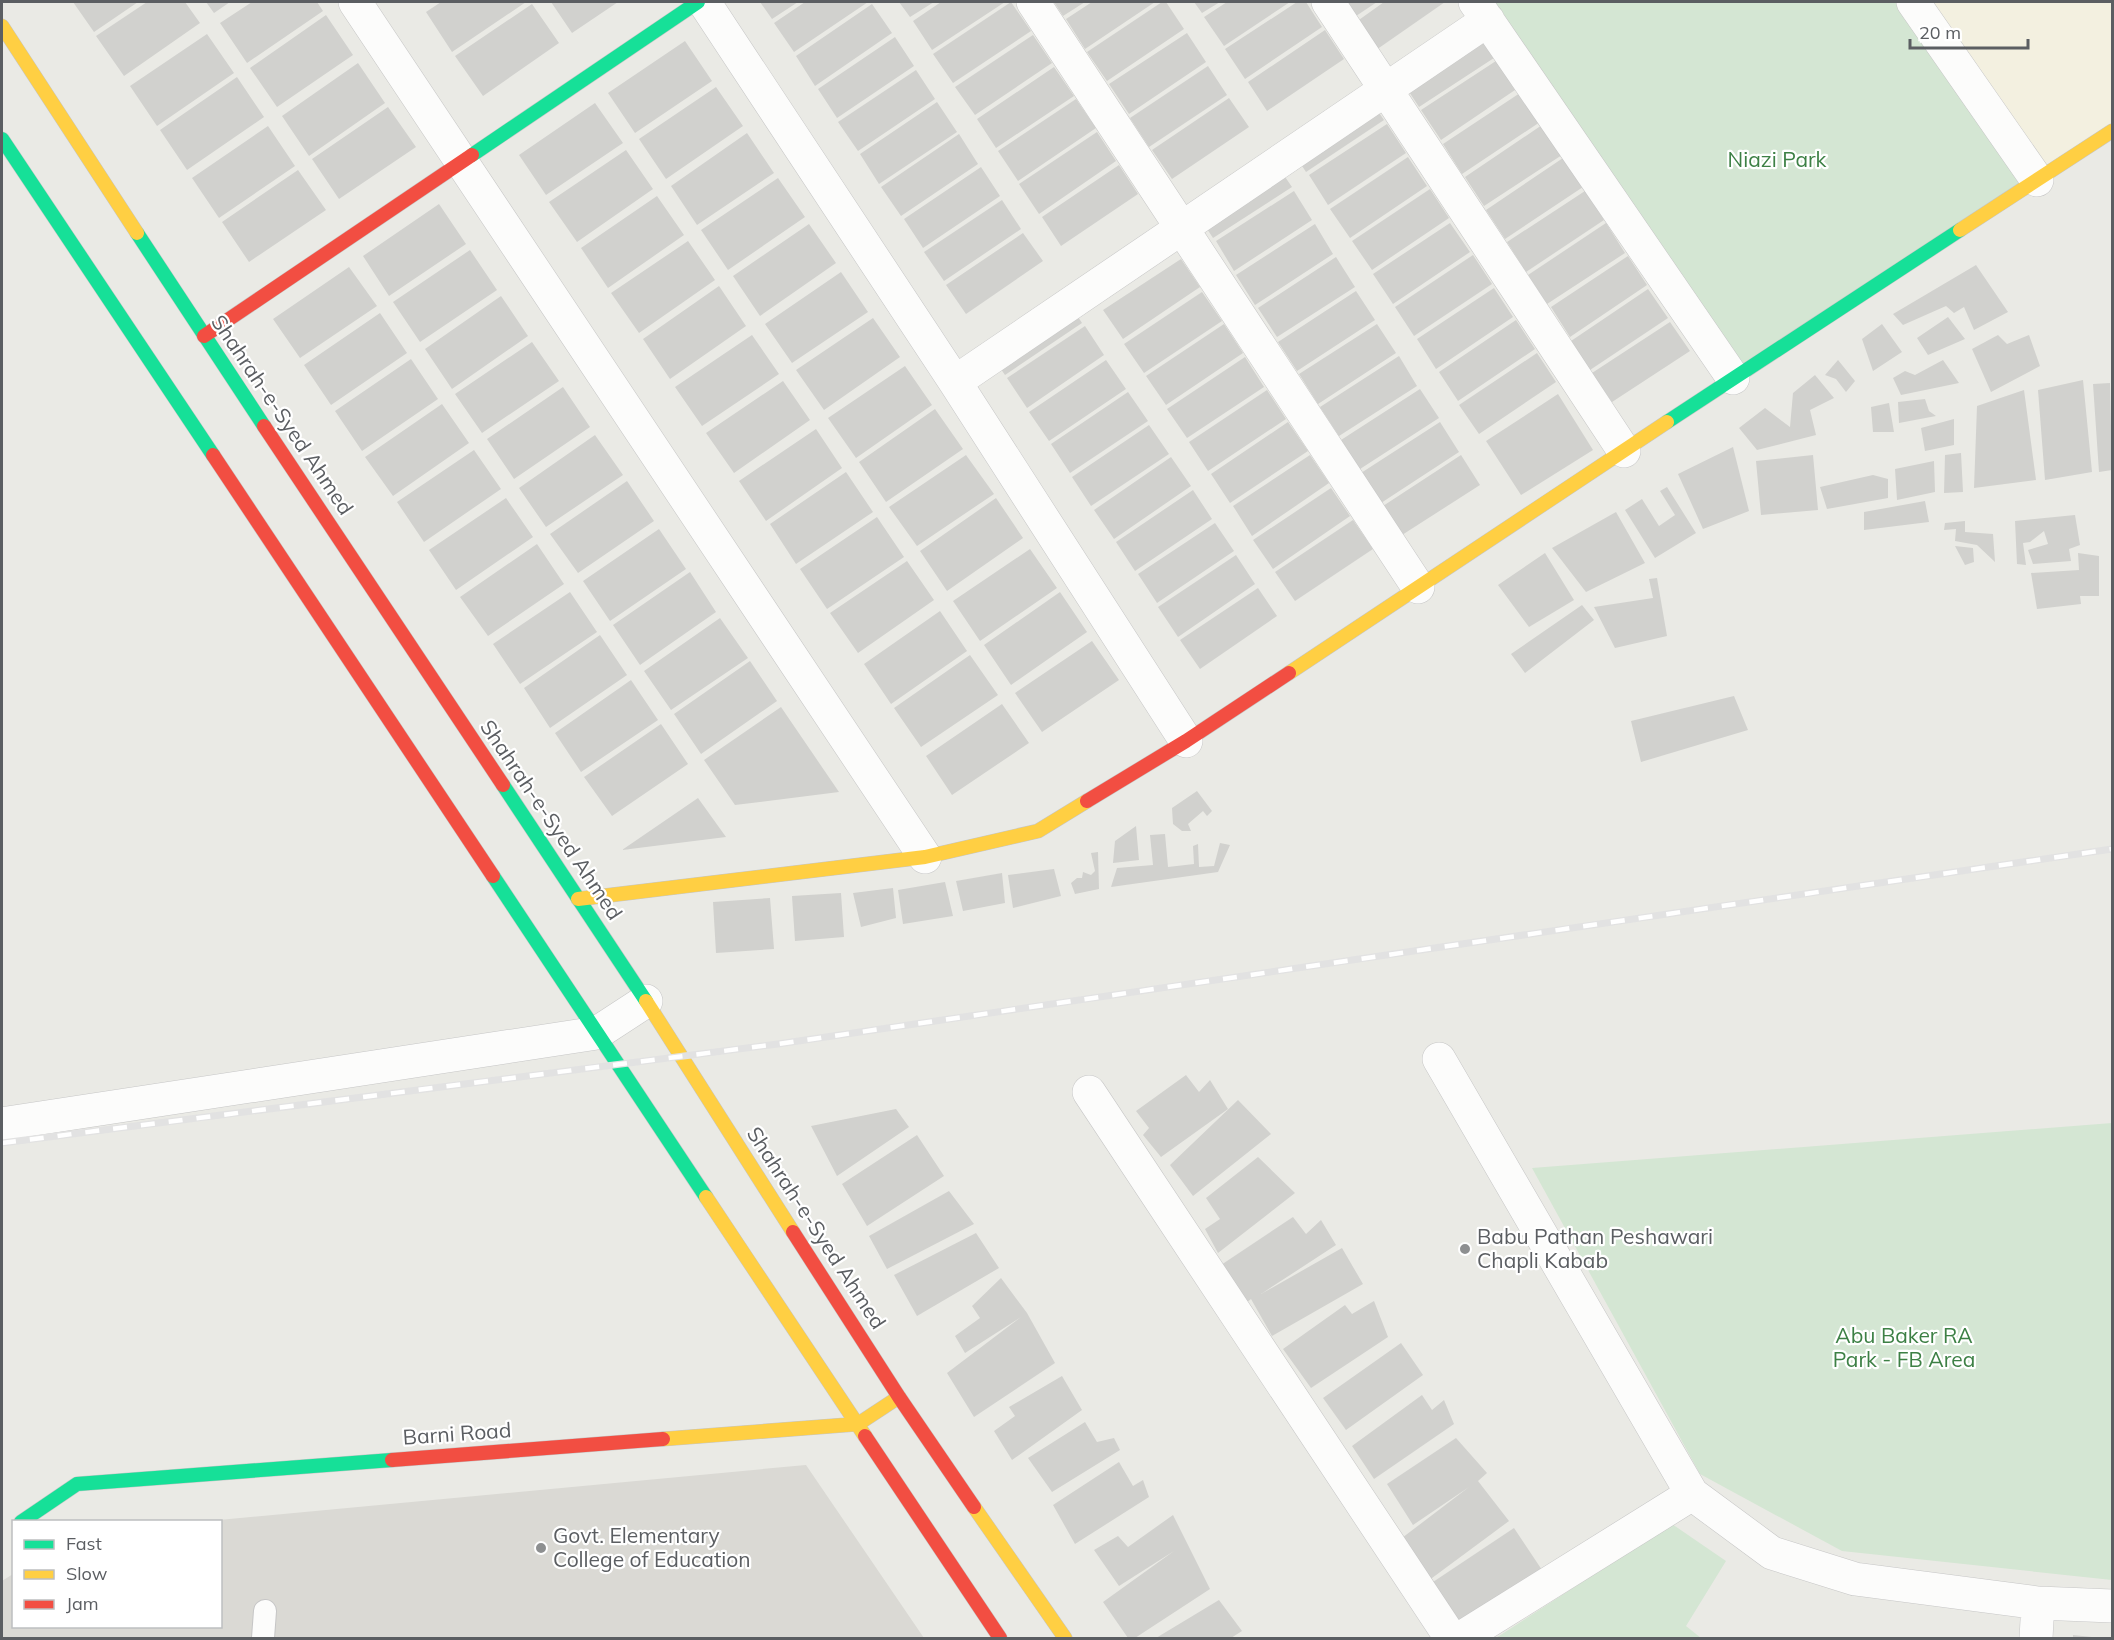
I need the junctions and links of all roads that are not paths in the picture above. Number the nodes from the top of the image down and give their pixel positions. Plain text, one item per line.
1 (354, 2) edge
2 (698, 2) edge
3 (704, 2) edge
4 (1033, 2) edge
5 (1328, 2) edge
6 (1913, 2) edge
7 (1481, 11) edge
8 (2, 26) edge
9 (1386, 89) junction
10 (2112, 131) edge
11 (2, 139) edge
12 (461, 161) junction
13 (2037, 180) junction
14 (1182, 228) junction
15 (204, 336) junction
16 (1733, 378) junction
17 (955, 382) junction
18 (1624, 451) junction
19 (1419, 587) junction
20 (1186, 741) junction
21 (925, 857) junction
22 (578, 899) junction
23 (646, 1001) junction
24 (597, 1033) junction
25 (1439, 1059) dead end
26 (1089, 1092) dead end
27 (2, 1124) edge
28 (899, 1397) junction
29 (858, 1424) junction
30 (1692, 1494) junction
31 (23, 1520) edge
32 (2038, 1603) junction
33 (2112, 1606) edge
34 (265, 1611) dead end
35 (263, 1638) edge
36 (1000, 1638) edge
37 (1065, 1638) edge
38 (1450, 1638) edge
39 (1461, 1638) edge
40 (2036, 1638) edge

1 - 12 street
2 - 12 main road
3 - 17 street
4 - 14 street
5 - 9 street
6 - 13 street
7 - 9 street
7 - 16 street
8 - 15 main road, Shahrah-e-Syed Ahmed
9 - 14 street
9 - 18 street
10 - 13 main road
11 - 24 main road
12 - 15 main road
12 - 21 street
13 - 16 main road
14 - 17 street
14 - 19 street
15 - 22 main road, Shahrah-e-Syed Ahmed
16 - 18 main road
17 - 20 street
18 - 19 main road
19 - 20 main road
20 - 21 main road
21 - 22 main road
22 - 23 main road, Shahrah-e-Syed Ahmed
23 - 24 street
23 - 28 main road, Shahrah-e-Syed Ahmed
24 - 27 street
24 - 29 main road
25 - 30 street
26 - 38 street
28 - 29 main road, Barni Road
28 - 37 main road, Shahrah-e-Syed Ahmed
29 - 31 main road, Barni Road
29 - 36 main road
30 - 32 street
30 - 39 street
32 - 33 street
32 - 40 street
34 - 35 lane

